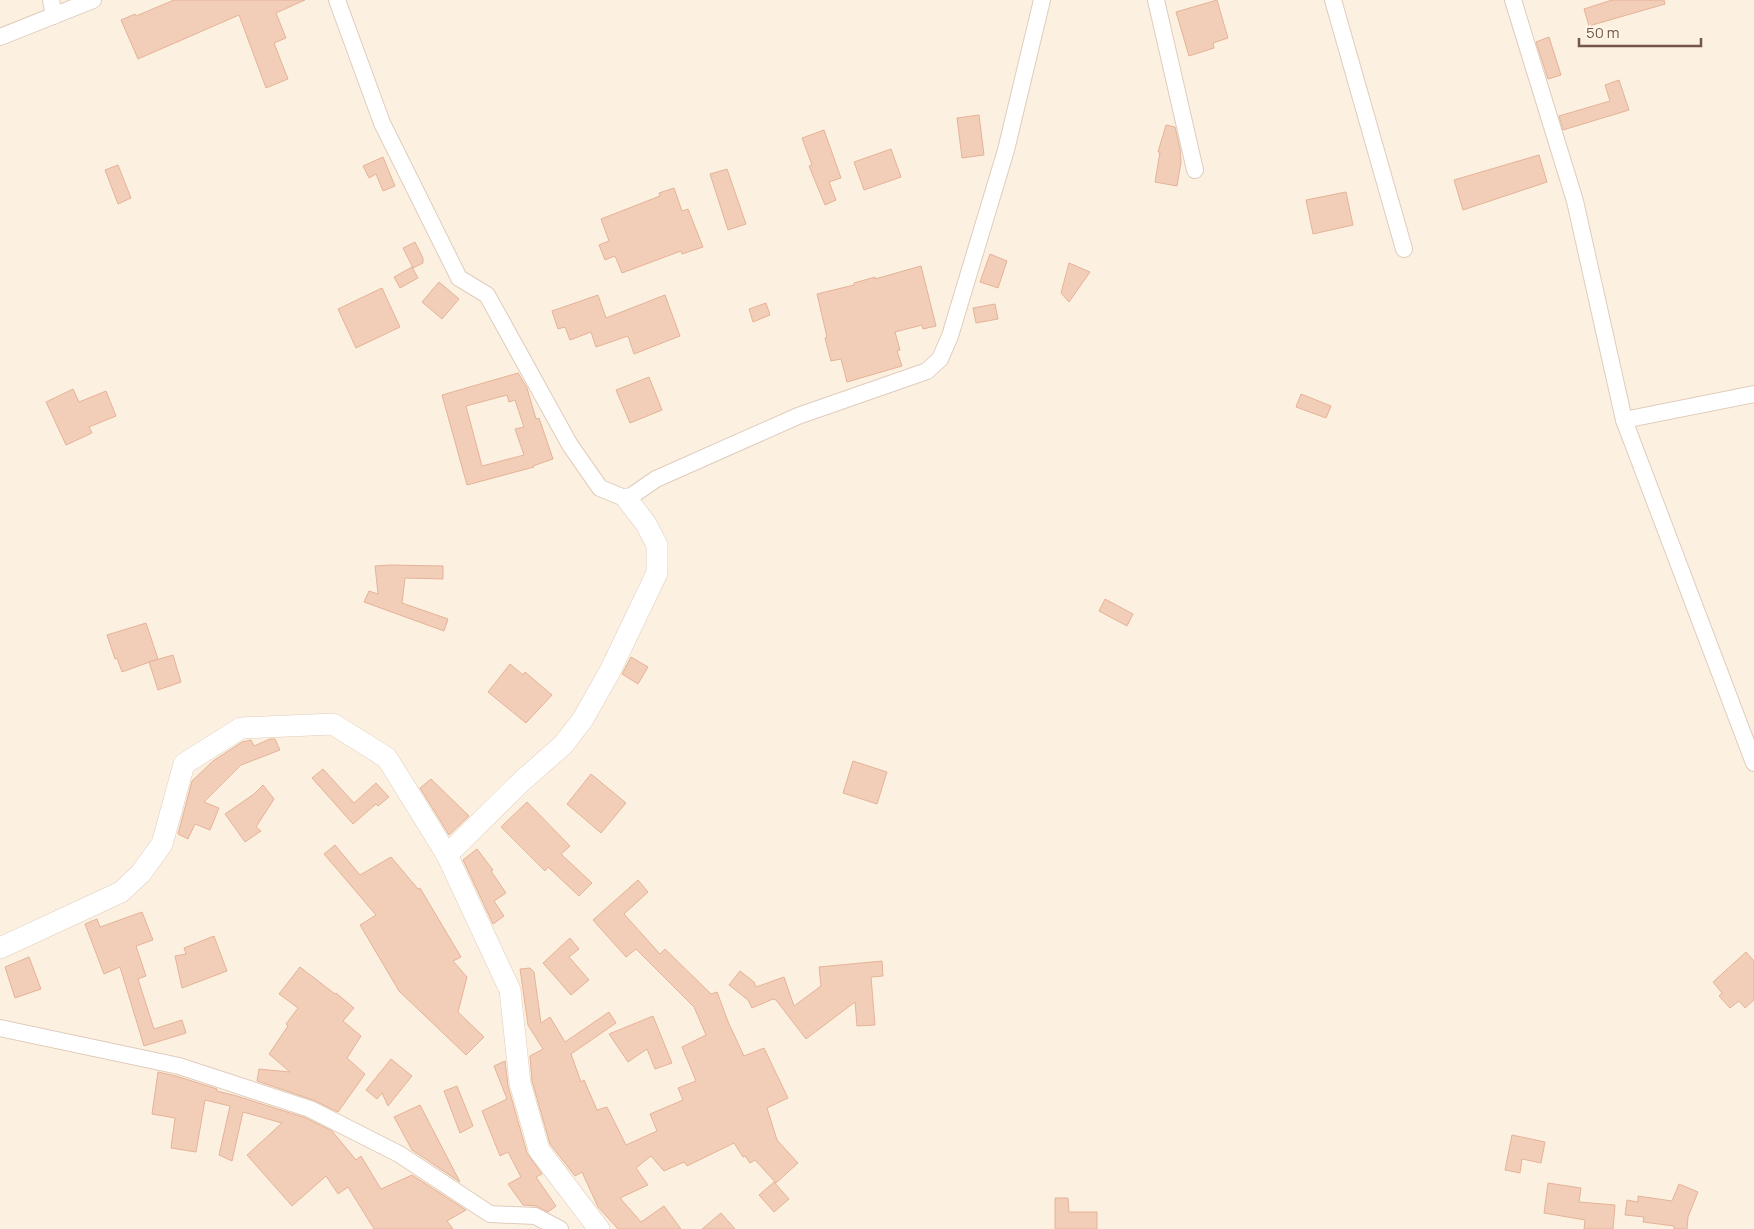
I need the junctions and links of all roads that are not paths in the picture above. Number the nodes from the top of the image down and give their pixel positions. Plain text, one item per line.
1 (51, 0) edge
2 (93, 0) edge
3 (337, 0) edge
4 (1042, 0) edge
5 (1156, 0) edge
6 (1333, 0) edge
7 (1513, 0) edge
8 (54, 16) junction
9 (0, 37) edge
10 (1195, 170) dead end
11 (1404, 249) dead end
12 (1754, 394) edge
13 (1624, 420) junction
14 (627, 499) junction
15 (1754, 763) edge
16 (447, 855) junction
17 (0, 948) edge
18 (0, 1028) edge
19 (560, 1229) edge
20 (599, 1229) edge

1 - 8 street
2 - 8 street
3 - 14 street
4 - 14 street
5 - 10 street
6 - 11 street
7 - 13 street
8 - 9 street
12 - 13 street
13 - 15 street
14 - 16 street
16 - 17 street
16 - 20 street
18 - 19 street

